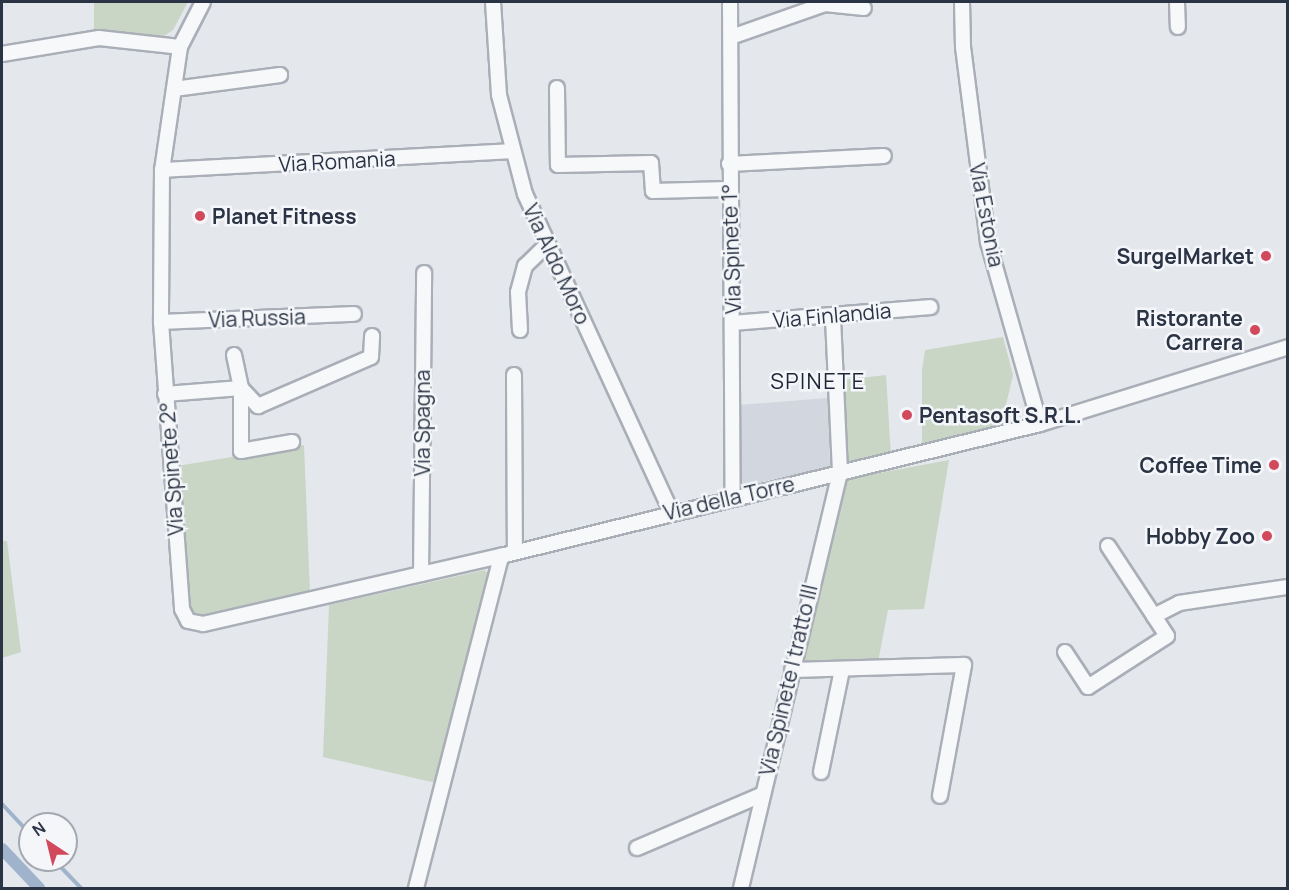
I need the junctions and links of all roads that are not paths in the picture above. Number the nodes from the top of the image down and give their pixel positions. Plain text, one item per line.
1 (203, 2) edge
2 (493, 2) edge
3 (730, 2) edge
4 (962, 2) edge
5 (1177, 2) edge
6 (864, 8) dead end
7 (1178, 27) dead end
8 (731, 37) junction
9 (180, 48) junction
10 (2, 54) edge
11 (280, 75) dead end
12 (557, 88) dead end
13 (174, 89) junction
14 (511, 152) junction
15 (884, 156) dead end
16 (729, 164) junction
17 (162, 170) junction
18 (728, 189) junction
19 (548, 244) junction
20 (424, 273) dead end
21 (930, 307) dead end
22 (354, 314) dead end
23 (833, 316) junction
24 (161, 322) junction
25 (733, 323) junction
26 (520, 330) dead end
27 (372, 336) dead end
28 (1287, 346) edge
29 (234, 355) dead end
30 (514, 375) dead end
31 (241, 388) junction
32 (165, 394) junction
33 (1040, 424) junction
34 (292, 442) dead end
35 (840, 472) junction
36 (734, 497) junction
37 (671, 512) junction
38 (1108, 546) dead end
39 (515, 552) junction
40 (501, 556) junction
41 (421, 574) junction
42 (1287, 587) edge
43 (1154, 616) junction
44 (1065, 652) dead end
45 (792, 670) junction
46 (842, 670) junction
47 (821, 772) dead end
48 (761, 795) junction
49 (940, 796) dead end
50 (637, 848) dead end
51 (416, 888) edge
52 (741, 888) edge

1 - 9 street, Via Spinete 2°
2 - 14 street, Via Aldo Moro
3 - 8 street, Via Spinete 1°
4 - 33 street, Via Estonia
5 - 7 street
6 - 8 street
8 - 16 street, Via Spinete 1°
9 - 10 street
9 - 13 street, Via Spinete 2°
11 - 13 street
12 - 18 street
13 - 17 street, Via Spinete 2°
14 - 17 street, Via Romania
14 - 19 street, Via Aldo Moro
15 - 16 street
16 - 18 street, Via Spinete 1°
17 - 24 street, Via Spinete 2°
18 - 25 street, Via Spinete 1°
19 - 26 street
19 - 37 street, Via Aldo Moro
20 - 41 street, Via Spagna
21 - 23 street, Via Finlandia
22 - 24 street, Via Russia
23 - 25 street, Via Finlandia
23 - 35 street, Via Spinete I tratto III
24 - 32 street, Via Spinete 2°
25 - 36 street, Via Spinete 1°
27 - 31 street
28 - 33 street, Via della Torre
29 - 31 street
30 - 39 street
31 - 32 street
31 - 34 street
32 - 41 street, Via Spinete 2°
33 - 35 street, Via della Torre
35 - 36 street, Via della Torre
35 - 45 street, Via Spinete I tratto III
36 - 37 street, Via della Torre
37 - 39 street, Via della Torre
38 - 43 street
39 - 40 street, Via della Torre
40 - 41 street, Via Spinete 2°
40 - 51 street
42 - 43 street
43 - 44 street
45 - 46 street
45 - 48 street, Via Spinete I tratto III
46 - 47 street
46 - 49 street
48 - 50 street
48 - 52 street, Via Spinete I tratto III

